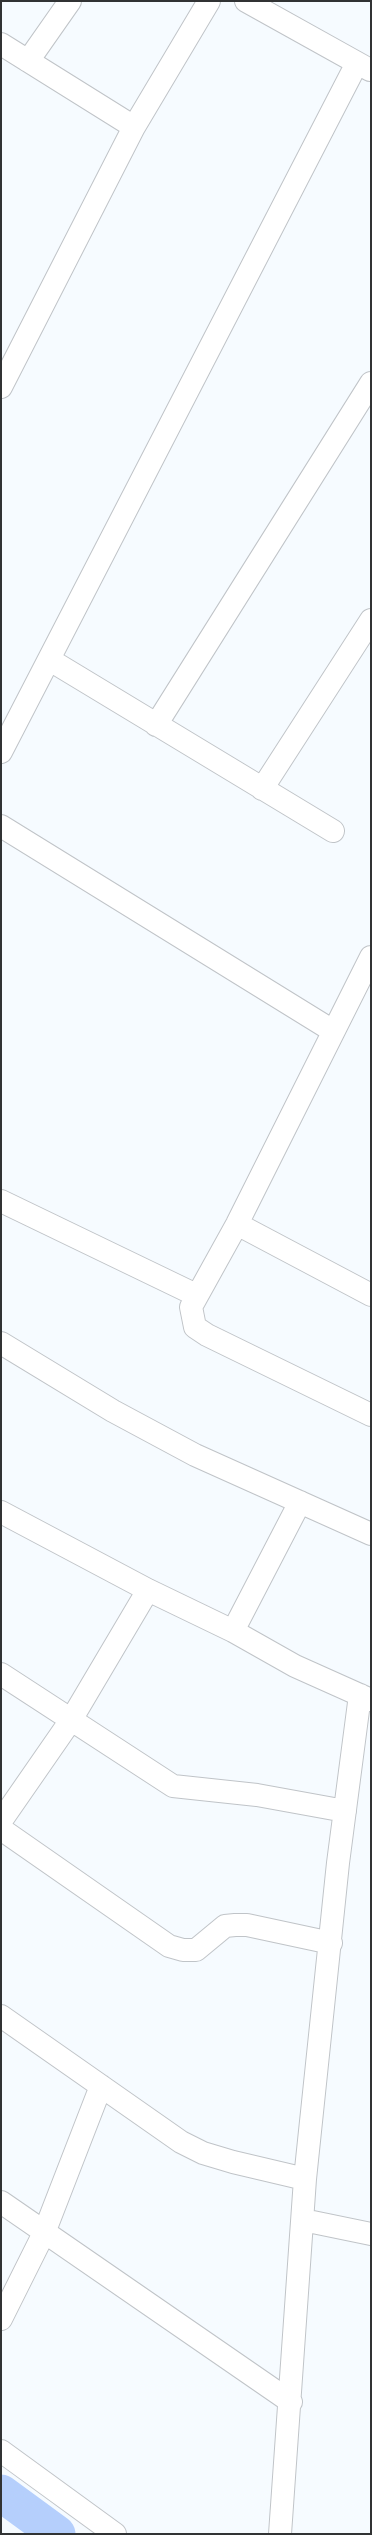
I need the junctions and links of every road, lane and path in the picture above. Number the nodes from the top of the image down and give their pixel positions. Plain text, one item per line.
1 (70, 1) edge
2 (210, 1) edge
3 (246, 1) edge
4 (1, 44) edge
5 (28, 61) junction
6 (364, 67) edge
7 (134, 127) junction
8 (371, 382) edge
9 (1, 388) edge
10 (371, 620) edge
11 (50, 660) junction
12 (156, 725) junction
13 (1, 752) edge
14 (262, 789) junction
15 (1, 826) edge
16 (332, 831) dead end
17 (371, 957) edge
18 (333, 1031) junction
19 (1, 1201) edge
20 (237, 1224) junction
21 (196, 1295) junction
22 (371, 1295) edge
23 (1, 1343) edge
24 (371, 1415) edge
25 (300, 1502) junction
26 (1, 1512) edge
27 (371, 1534) edge
28 (148, 1590) junction
29 (233, 1631) junction
30 (1, 1674) edge
31 (365, 1698) edge
32 (71, 1720) junction
33 (345, 1811) junction
34 (1, 1821) edge
35 (1, 1829) edge
36 (330, 1943) junction
37 (1, 2016) edge
38 (101, 2086) junction
39 (305, 2179) junction
40 (1, 2202) edge
41 (303, 2220) junction
42 (44, 2233) junction
43 (371, 2234) edge
44 (1, 2319) edge
45 (291, 2402) junction
46 (1, 2451) edge
47 (115, 2534) edge
48 (280, 2534) edge

1 - 5 street
2 - 7 street
3 - 6 street
4 - 5 street
5 - 7 street
6 - 11 street
7 - 9 street
8 - 12 street
10 - 14 street
11 - 12 street
11 - 13 street
12 - 14 street
14 - 16 street
15 - 18 street
17 - 18 street
18 - 20 street
19 - 21 street
20 - 21 street
20 - 22 street
21 - 24 street
23 - 25 street
25 - 27 street
25 - 29 street
26 - 28 street
28 - 29 street
28 - 32 street
29 - 31 street
30 - 32 street
31 - 33 street
32 - 33 street
32 - 34 street
33 - 36 street
35 - 36 street
36 - 39 street
37 - 38 street
38 - 39 street
38 - 42 street
39 - 41 street
40 - 42 street
41 - 43 street
41 - 45 street
42 - 44 street
42 - 45 street
45 - 48 street
46 - 47 street

